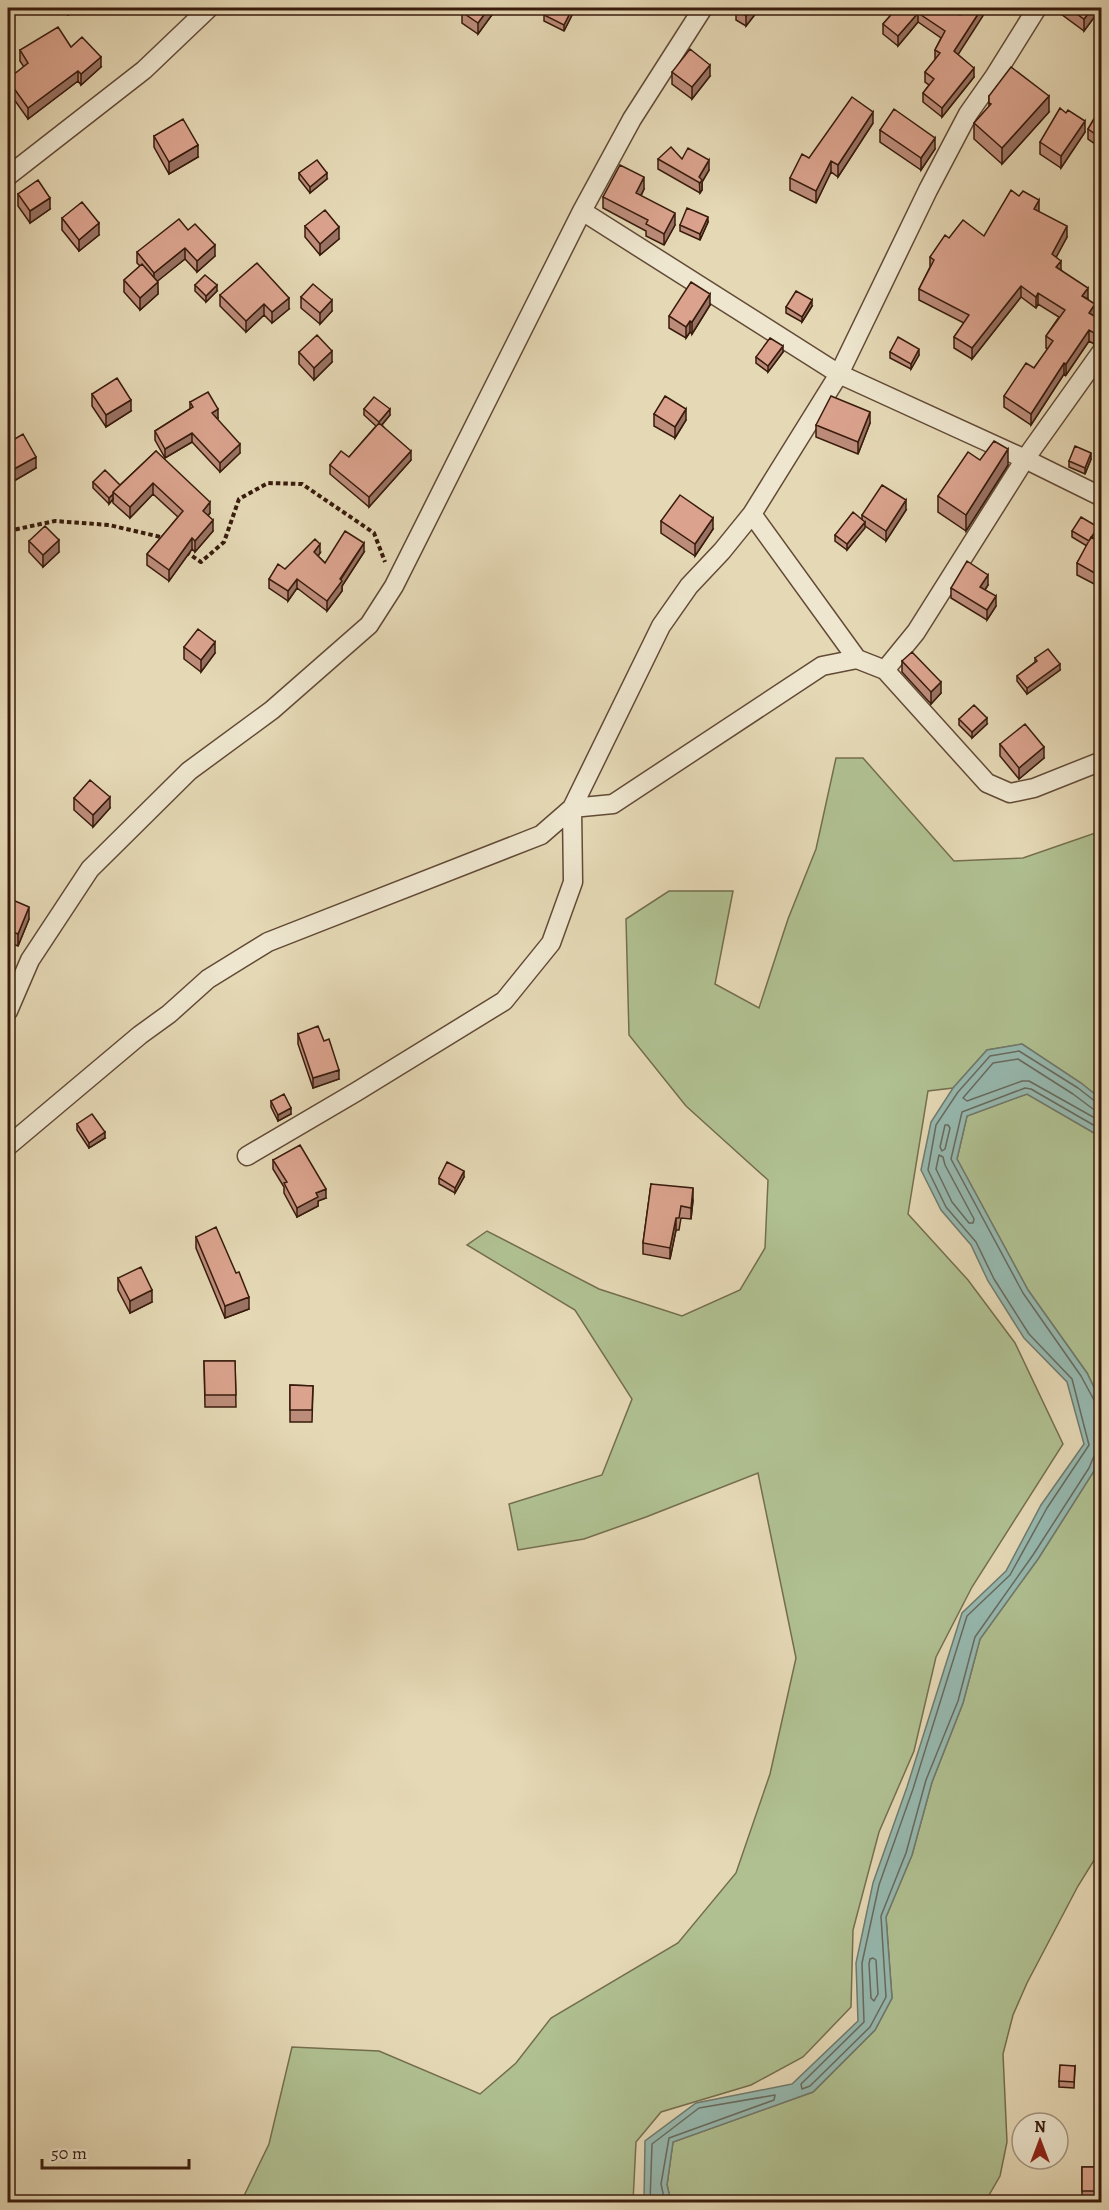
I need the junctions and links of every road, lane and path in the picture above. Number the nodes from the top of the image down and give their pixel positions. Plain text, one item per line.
1 (209, 8) edge
2 (703, 8) edge
3 (1037, 8) edge
4 (8, 176) edge
5 (582, 211) junction
6 (1101, 351) edge
7 (839, 374) junction
8 (1025, 459) junction
9 (1101, 497) edge
10 (752, 514) junction
11 (8, 531) edge
12 (171, 542) edge
13 (181, 549) edge
14 (394, 586) junction
15 (857, 659) junction
16 (885, 670) junction
17 (1101, 761) edge
18 (572, 808) junction
19 (8, 1011) edge
20 (8, 1146) edge
21 (247, 1156) dead end

1 - 4 street
2 - 5 street
3 - 7 street
5 - 7 street
5 - 14 street
6 - 8 street
7 - 8 street
7 - 10 street
8 - 9 street
8 - 16 street
10 - 15 street
10 - 18 street
11 - 12 path
13 - 14 path
14 - 19 street
15 - 16 street
15 - 18 street
16 - 17 street
18 - 20 street
18 - 21 street

